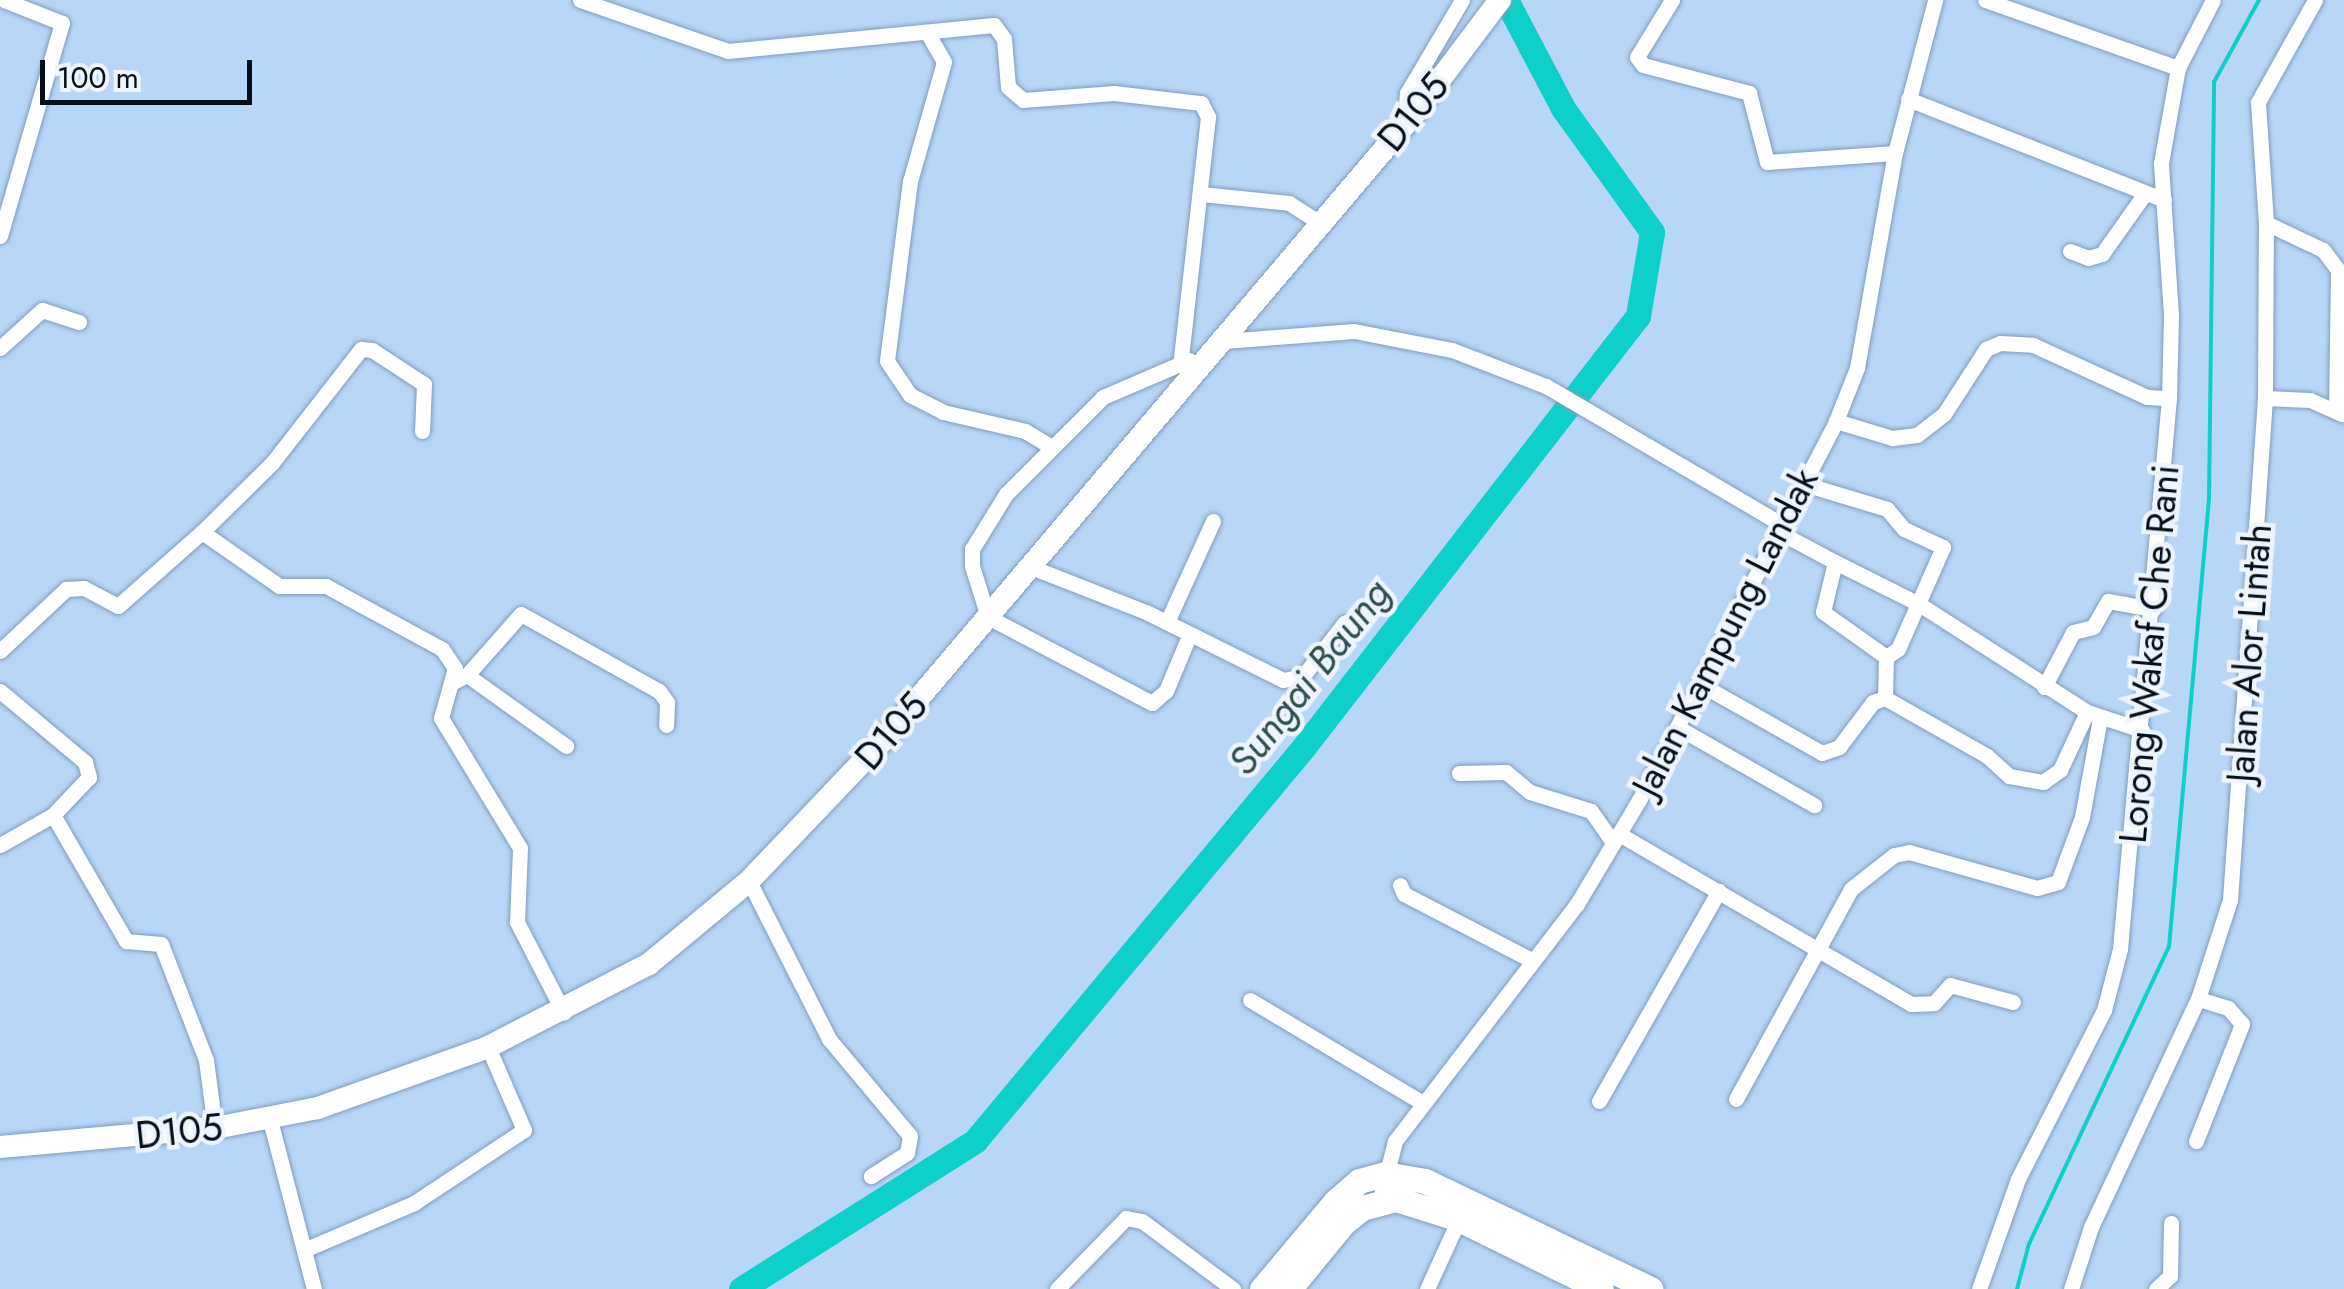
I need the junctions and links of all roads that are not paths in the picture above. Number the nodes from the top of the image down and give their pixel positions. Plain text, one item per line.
1 (4, 0) edge
2 (580, 0) edge
3 (1462, 0) edge
4 (1500, 0) edge
5 (1672, 0) edge
6 (1936, 0) edge
7 (1986, 0) edge
8 (2212, 0) edge
9 (2316, 0) edge
10 (928, 34) junction
11 (2178, 68) junction
12 (1908, 98) junction
13 (1414, 114) junction
14 (1896, 153) junction
15 (1201, 194) junction
16 (2143, 196) junction
17 (2164, 200) junction
18 (1320, 223) junction
19 (2266, 223) junction
20 (0, 236) edge
21 (2070, 251) dead end
22 (2341, 278) edge
23 (80, 322) dead end
24 (1224, 341) junction
25 (0, 348) edge
26 (1182, 360) junction
27 (1208, 360) junction
28 (2169, 398) junction
29 (2264, 398) junction
30 (2340, 413) edge
31 (1836, 421) junction
32 (422, 431) dead end
33 (1052, 448) junction
34 (1801, 483) junction
35 (1213, 520) dead end
36 (1779, 528) junction
37 (202, 532) junction
38 (1835, 562) junction
39 (1031, 567) junction
40 (1919, 604) junction
41 (2154, 609) junction
42 (988, 617) junction
43 (1167, 622) junction
44 (1345, 622) dead end
45 (1190, 636) junction
46 (0, 651) edge
47 (1886, 657) junction
48 (461, 678) junction
49 (1700, 684) junction
50 (2044, 687) junction
51 (0, 690) edge
52 (1885, 698) junction
53 (2094, 715) junction
54 (666, 725) dead end
55 (1677, 727) junction
56 (2142, 730) junction
57 (566, 746) dead end
58 (1459, 772) dead end
59 (1814, 805) dead end
60 (53, 815) junction
61 (1616, 838) junction
62 (0, 846) edge
63 (749, 880) junction
64 (1400, 884) dead end
65 (1719, 890) junction
66 (1814, 947) junction
67 (1533, 962) junction
68 (2198, 999) junction
69 (1250, 1000) dead end
70 (2013, 1002) dead end
71 (564, 1013) junction
72 (488, 1048) junction
73 (1736, 1099) dead end
74 (1599, 1101) dead end
75 (1421, 1102) junction
76 (270, 1120) junction
77 (215, 1128) junction
78 (2196, 1142) dead end
79 (0, 1148) edge
80 (1384, 1174) junction
81 (871, 1176) dead end
82 (1379, 1203) junction
83 (1459, 1220) junction
84 (2171, 1223) dead end
85 (304, 1250) junction
86 (1558, 1280) edge
87 (314, 1289) edge
88 (1057, 1289) edge
89 (1233, 1289) edge
90 (1262, 1289) edge
91 (1288, 1289) edge
92 (1427, 1289) edge
93 (1601, 1289) edge
94 (1650, 1289) edge
95 (1980, 1289) edge
96 (2071, 1289) edge
97 (2156, 1289) edge

1 - 20 street
2 - 10 street
3 - 13 street
4 - 13 street, D105
5 - 14 street
6 - 12 street, Jalan Kampung Landak
7 - 11 street
8 - 11 street, Lorong Wakaf Che Rani
9 - 19 street, Jalan Alor Lintah
10 - 15 street
10 - 33 street
11 - 17 street, Lorong Wakaf Che Rani
12 - 14 street, Jalan Kampung Landak
12 - 16 street
13 - 18 street, D105
14 - 31 street, Jalan Kampung Landak
15 - 18 street
15 - 26 street
16 - 17 street
16 - 21 street
17 - 28 street, Lorong Wakaf Che Rani
18 - 24 street, D105
19 - 22 street
19 - 29 street, Jalan Alor Lintah
22 - 30 street
23 - 25 street
24 - 27 street, D105
24 - 36 street
26 - 27 street
26 - 33 street
27 - 39 street, D105
28 - 31 street
28 - 41 street, Lorong Wakaf Che Rani
29 - 30 street
29 - 68 street, Jalan Alor Lintah
31 - 34 street, Jalan Kampung Landak
32 - 37 street
33 - 42 street
34 - 36 street, Jalan Kampung Landak
34 - 40 street
35 - 43 street
36 - 38 street
36 - 49 street, Jalan Kampung Landak
37 - 46 street
37 - 48 street
38 - 40 street
38 - 47 street
39 - 42 street, D105
39 - 43 street
40 - 47 street
40 - 50 street
41 - 50 street
41 - 56 street, Lorong Wakaf Che Rani
42 - 45 street
42 - 63 street, D105
43 - 45 street
44 - 45 street
47 - 52 street
48 - 54 street
48 - 57 street
48 - 71 street
49 - 52 street
49 - 55 street, Jalan Kampung Landak
50 - 53 street
51 - 60 street
52 - 53 street
53 - 56 street
53 - 66 street
55 - 59 street
55 - 61 street, Jalan Kampung Landak
56 - 95 street, Lorong Wakaf Che Rani
58 - 61 street
60 - 62 street
60 - 77 street
61 - 65 street
61 - 67 street, Jalan Kampung Landak
63 - 71 street, D105
63 - 81 street
64 - 67 street
65 - 66 street
65 - 74 street
66 - 70 street
66 - 73 street
67 - 75 street, Jalan Kampung Landak
68 - 78 street
68 - 96 street, Jalan Alor Lintah
69 - 75 street
71 - 72 street, D105
72 - 76 street, D105
72 - 85 street
75 - 80 street, Jalan Kampung Landak
76 - 77 street, D105
76 - 85 street
77 - 79 street, D105
80 - 82 street, Jalan Kampung Landak
80 - 90 main road
80 - 94 main road
82 - 83 main road
82 - 91 main road
83 - 86 main road
83 - 92 street
84 - 97 street
85 - 87 street
86 - 93 main road
88 - 89 street

